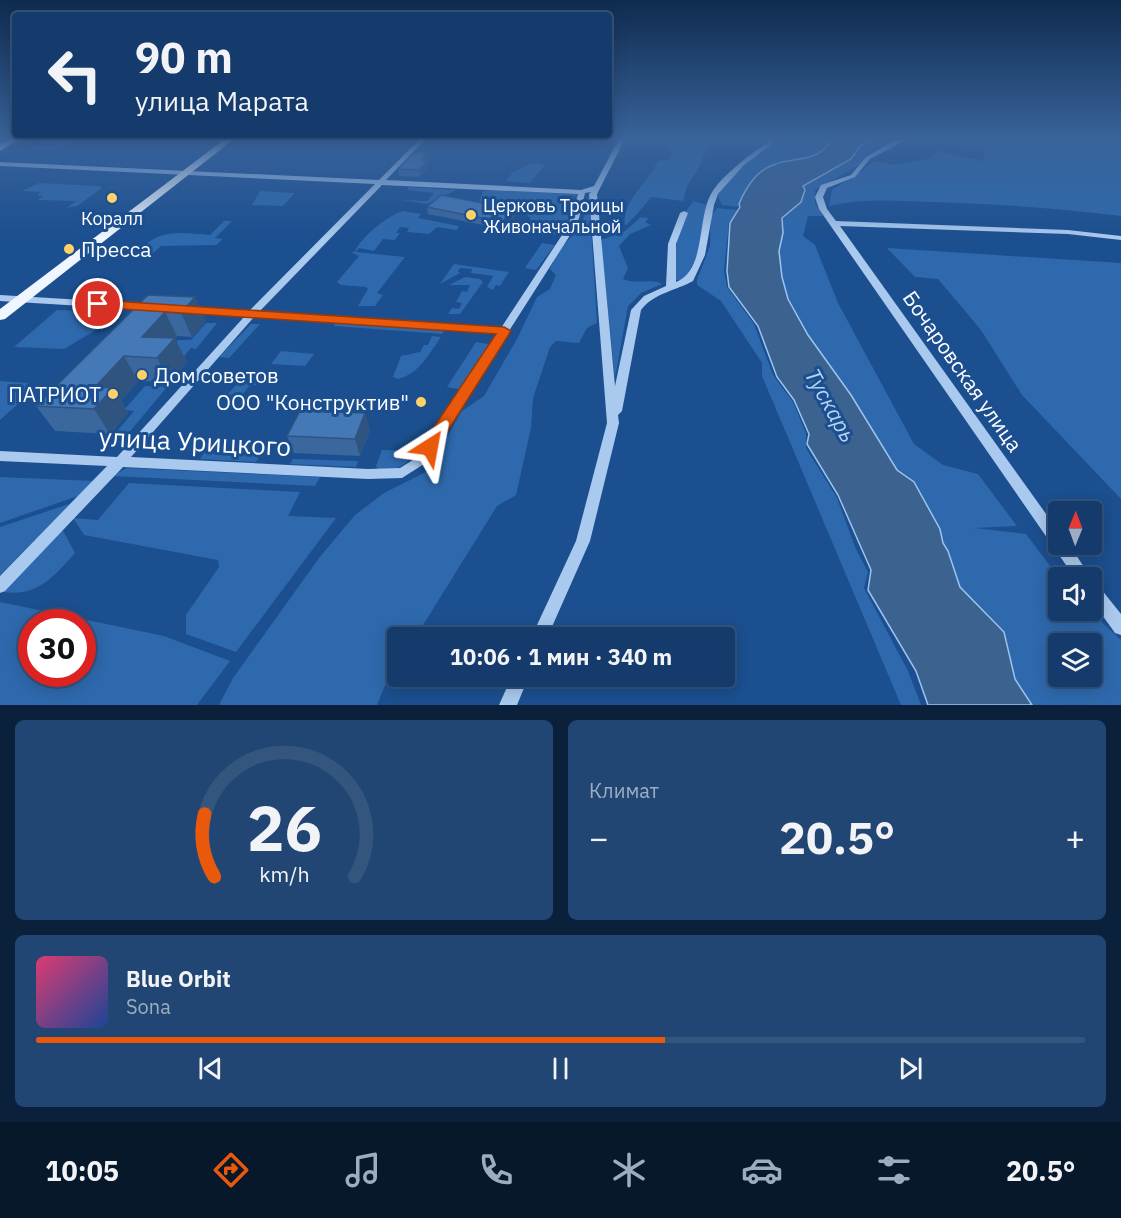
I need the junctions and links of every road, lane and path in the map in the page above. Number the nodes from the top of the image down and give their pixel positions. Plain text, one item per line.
1 (188, 172) joint
2 (392, 172) edge
3 (605, 172) edge
4 (733, 172) edge
5 (856, 172) edge
6 (382, 182) junction
7 (597, 187) junction
8 (582, 192) junction
9 (684, 213) dead end
10 (834, 223) junction
11 (1121, 238) edge
12 (671, 286) junction
13 (0, 298) edge
14 (23, 300) junction
15 (160, 308) edge
16 (182, 309) edge
17 (253, 313) junction
18 (0, 317) edge
19 (504, 331) junction
20 (613, 423) junction
21 (0, 456) edge
22 (120, 461) junction
23 (1048, 527) edge
24 (0, 586) edge
25 (1102, 602) edge
26 (544, 627) edge
27 (1121, 627) edge
28 (516, 687) edge
29 (508, 705) edge

1 - 6 street
1 - 14 main road
2 - 6 street
3 - 7 street
4 - 12 street
5 - 10 street, Бочаровская улица
6 - 8 street
6 - 17 street
7 - 8 street
7 - 20 street
8 - 19 street
9 - 12 street
10 - 11 street
10 - 23 street, Бочаровская улица
12 - 20 street
13 - 14 street
14 - 15 street
14 - 18 main road
16 - 17 street
17 - 19 street
17 - 22 street
19 - 22 street, улица Урицкого
20 - 26 street
21 - 22 street, улица Урицкого
22 - 24 street
25 - 27 street
28 - 29 street

